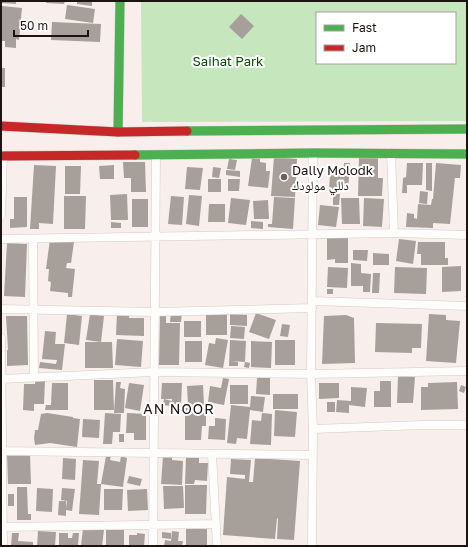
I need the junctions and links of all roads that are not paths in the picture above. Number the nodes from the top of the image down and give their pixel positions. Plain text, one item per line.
1 (120, 1) edge
2 (1, 126) edge
3 (467, 129) edge
4 (118, 132) junction
5 (313, 153) junction
6 (391, 153) junction
7 (467, 154) edge
8 (2, 156) edge
9 (156, 156) junction
10 (1, 215) edge
11 (394, 233) junction
12 (312, 234) junction
13 (467, 236) edge
14 (155, 237) junction
15 (1, 239) edge
16 (33, 239) junction
17 (312, 304) junction
18 (467, 306) edge
19 (1, 309) edge
20 (33, 310) junction
21 (155, 312) junction
22 (1, 338) edge
23 (467, 371) edge
24 (154, 372) junction
25 (311, 374) junction
26 (34, 377) junction
27 (1, 379) edge
28 (467, 425) edge
29 (313, 429) junction
30 (2, 451) edge
31 (154, 453) junction
32 (212, 454) junction
33 (313, 455) junction
34 (216, 524) junction
35 (2, 526) edge
36 (153, 526) junction
37 (3, 546) edge
38 (153, 546) edge
39 (217, 546) edge
40 (312, 546) edge

1 - 4 main road
2 - 4 main road
3 - 4 main road
5 - 6 main road
5 - 9 main road
5 - 12 street
6 - 7 main road
6 - 11 street
8 - 9 main road
8 - 10 street
9 - 14 street
11 - 12 street
11 - 13 street
12 - 14 street
12 - 17 street
14 - 16 street
14 - 21 street
15 - 16 street
16 - 20 street
17 - 18 street
17 - 21 street
17 - 25 street
19 - 20 street
20 - 21 street
20 - 26 street
21 - 24 street
22 - 27 street
23 - 25 street
24 - 25 street
24 - 26 street
24 - 31 street
25 - 29 street
26 - 27 street
27 - 30 street
28 - 29 street
29 - 33 street
30 - 31 street
30 - 35 street
31 - 32 street
31 - 36 street
32 - 33 street
32 - 34 street
33 - 40 street
34 - 36 street
34 - 39 street
35 - 36 street
35 - 37 street
36 - 38 street

